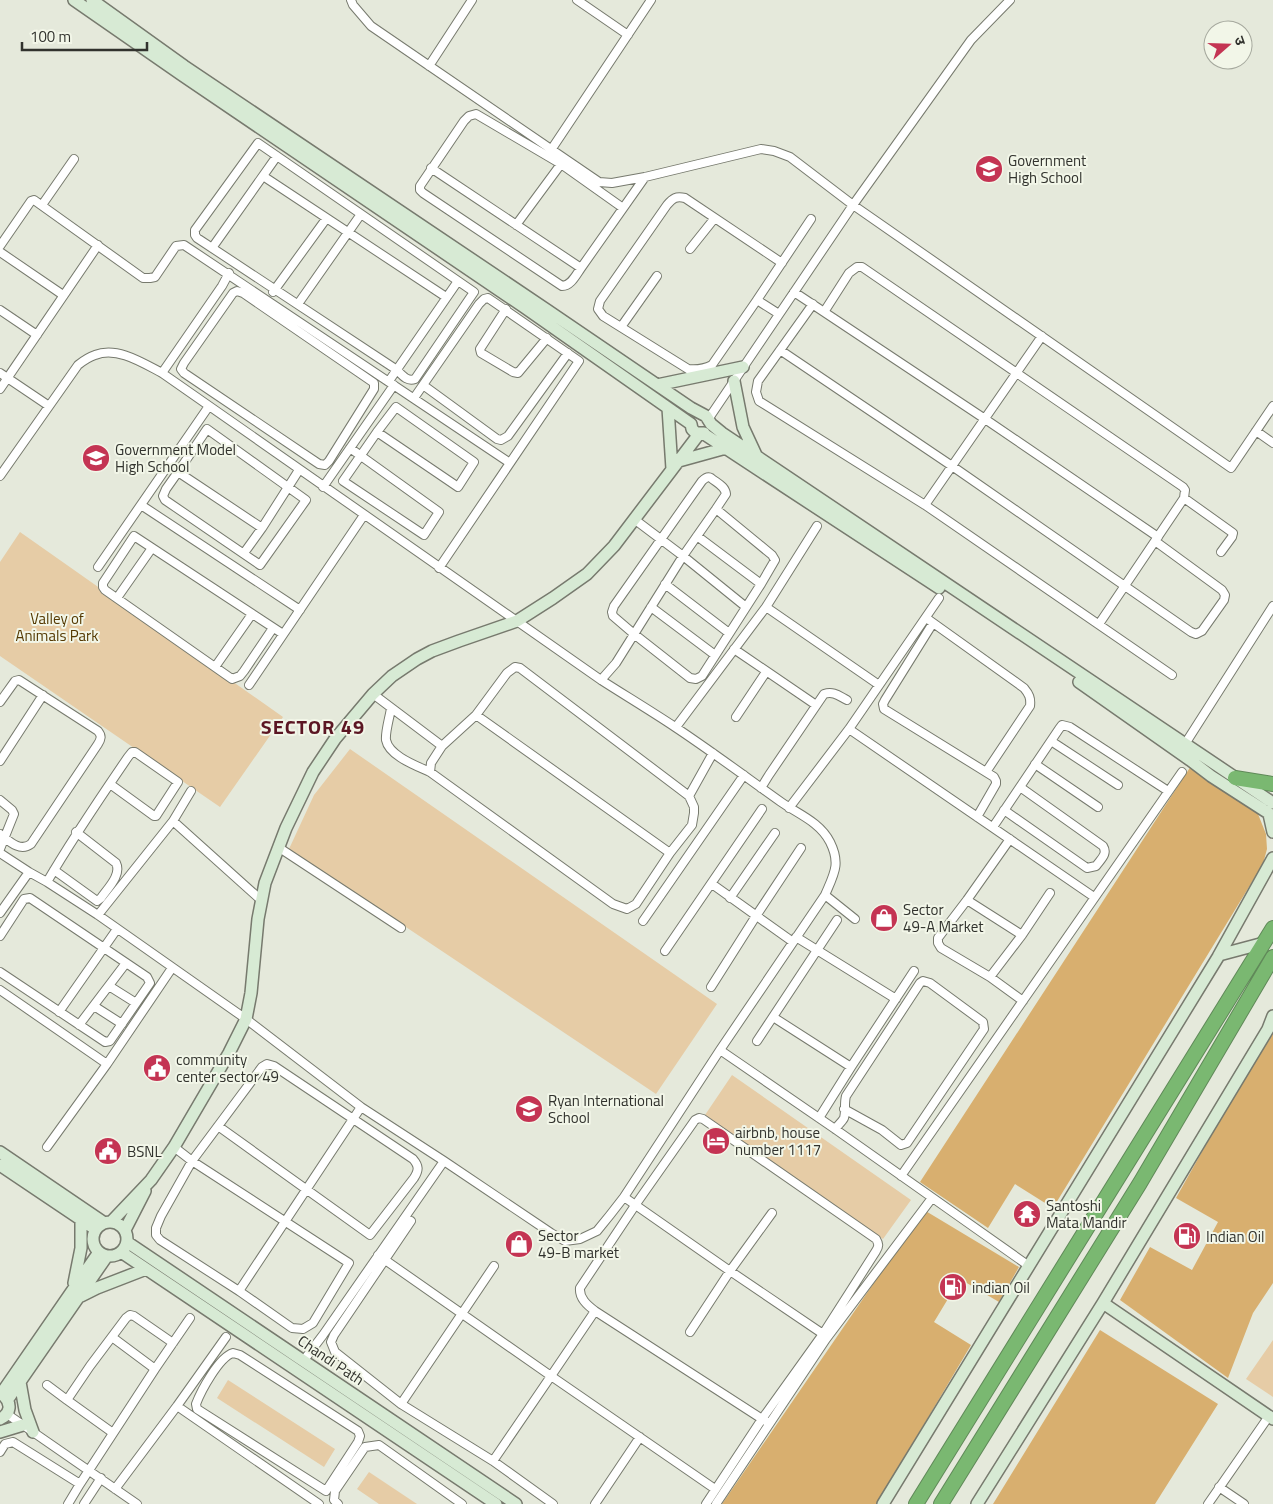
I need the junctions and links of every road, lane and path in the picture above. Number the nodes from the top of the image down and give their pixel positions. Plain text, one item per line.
1 (74, 0) edge
2 (92, 0) edge
3 (351, 0) edge
4 (472, 0) edge
5 (577, 0) edge
6 (650, 0) edge
7 (1010, 0) edge
8 (628, 35) junction
9 (429, 66) junction
10 (551, 150) junction
11 (277, 156) junction
12 (74, 159) dead end
13 (561, 164) junction
14 (431, 168) junction
15 (263, 176) junction
16 (645, 177) junction
17 (42, 205) junction
18 (853, 205) junction
19 (623, 208) junction
20 (361, 214) junction
21 (326, 219) junction
22 (714, 219) junction
23 (811, 220) dead end
24 (516, 225) junction
25 (348, 233) junction
26 (98, 245) junction
27 (0, 246) edge
28 (212, 248) junction
29 (690, 249) dead end
30 (0, 252) edge
31 (782, 263) junction
32 (580, 268) junction
33 (229, 273) junction
34 (657, 276) dead end
35 (458, 281) junction
36 (275, 290) junction
37 (794, 292) junction
38 (63, 296) junction
39 (446, 297) junction
40 (268, 300) junction
41 (757, 300) junction
42 (298, 304) junction
43 (813, 304) junction
44 (506, 309) junction
45 (0, 310) edge
46 (824, 312) junction
47 (779, 314) junction
48 (621, 327) junction
49 (36, 335) junction
50 (1042, 336) junction
51 (547, 338) junction
52 (780, 350) junction
53 (568, 353) junction
54 (743, 367) junction
55 (397, 370) junction
56 (0, 373) edge
57 (162, 373) junction
58 (1016, 373) junction
59 (7, 378) junction
60 (734, 381) junction
61 (391, 383) junction
62 (423, 385) junction
63 (657, 385) junction
64 (0, 389) edge
65 (414, 398) junction
66 (48, 406) junction
67 (209, 406) junction
68 (1273, 406) edge
69 (668, 408) junction
70 (985, 419) junction
71 (704, 425) junction
72 (1256, 431) junction
73 (378, 432) junction
74 (1273, 443) edge
75 (294, 446) junction
76 (350, 448) junction
77 (726, 448) junction
78 (361, 456) junction
79 (757, 456) junction
80 (286, 461) junction
81 (510, 463) junction
82 (676, 465) junction
83 (952, 466) junction
84 (299, 470) junction
85 (178, 472) junction
86 (0, 476) edge
87 (289, 487) junction
88 (323, 487) junction
89 (1184, 498) junction
90 (141, 505) junction
91 (925, 505) junction
92 (716, 509) junction
93 (364, 515) junction
94 (634, 519) junction
95 (817, 526) dead end
96 (262, 528) junction
97 (697, 536) junction
98 (1157, 539) junction
99 (661, 540) junction
100 (152, 548) junction
101 (1220, 552) dead end
102 (244, 553) junction
103 (683, 556) junction
104 (98, 567) dead end
105 (439, 568) junction
106 (665, 584) junction
107 (761, 584) junction
108 (1124, 587) junction
109 (117, 598) junction
110 (939, 598) dead end
111 (1273, 606) edge
112 (651, 607) junction
113 (746, 607) junction
114 (766, 607) junction
115 (300, 610) junction
116 (252, 614) junction
117 (925, 617) junction
118 (517, 621) junction
119 (933, 623) junction
120 (1099, 624) junction
121 (273, 628) junction
122 (730, 633) junction
123 (284, 634) junction
124 (634, 634) junction
125 (734, 649) junction
126 (715, 655) junction
127 (215, 667) junction
128 (766, 672) junction
129 (1172, 675) dead end
130 (602, 680) junction
131 (880, 685) junction
132 (249, 686) dead end
133 (373, 694) junction
134 (43, 695) junction
135 (847, 700) dead end
136 (0, 702) edge
137 (816, 705) junction
138 (391, 708) junction
139 (476, 715) junction
140 (736, 717) dead end
141 (676, 727) junction
142 (849, 729) junction
143 (1050, 741) junction
144 (1185, 744) junction
145 (442, 746) junction
146 (713, 753) junction
147 (0, 762) edge
148 (1035, 764) junction
149 (430, 772) junction
150 (986, 772) junction
151 (1182, 772) dead end
152 (744, 775) junction
153 (1235, 778) junction
154 (110, 784) junction
155 (1273, 784) edge
156 (1118, 786) dead end
157 (1020, 787) junction
158 (762, 788) junction
159 (191, 791) dead end
160 (1168, 791) junction
161 (689, 796) junction
162 (0, 800) edge
163 (1098, 807) dead end
164 (789, 808) junction
165 (762, 809) dead end
166 (1004, 810) junction
167 (1272, 811) edge
168 (977, 817) junction
169 (173, 821) junction
170 (993, 827) junction
171 (76, 832) junction
172 (1273, 832) edge
173 (775, 833) dead end
174 (2, 836) edge
175 (1010, 839) junction
176 (278, 847) junction
177 (801, 848) dead end
178 (0, 851) edge
179 (670, 853) junction
180 (1273, 858) edge
181 (54, 870) junction
182 (28, 872) junction
183 (47, 882) junction
184 (712, 884) junction
185 (1050, 893) dead end
186 (825, 895) junction
187 (1094, 897) junction
188 (730, 898) junction
189 (261, 900) junction
190 (967, 900) junction
191 (0, 913) edge
192 (98, 915) junction
193 (756, 916) junction
194 (837, 920) dead end
195 (855, 920) dead end
196 (643, 921) dead end
197 (402, 928) dead end
198 (1273, 928) edge
199 (117, 929) junction
200 (0, 936) edge
201 (1022, 936) junction
202 (795, 940) junction
203 (1264, 943) junction
204 (104, 948) junction
205 (817, 950) junction
206 (665, 951) dead end
207 (1219, 955) junction
208 (1272, 962) edge
209 (126, 963) junction
210 (172, 968) junction
211 (914, 971) dead end
212 (0, 972) edge
213 (990, 977) junction
214 (109, 986) junction
215 (711, 987) dead end
216 (0, 990) edge
217 (896, 999) junction
218 (1023, 1001) junction
219 (136, 1003) junction
220 (94, 1006) junction
221 (59, 1012) junction
222 (1273, 1016) edge
223 (773, 1017) junction
224 (246, 1019) junction
225 (122, 1024) junction
226 (79, 1025) junction
227 (757, 1041) dead end
228 (720, 1050) junction
229 (107, 1064) junction
230 (851, 1066) junction
231 (361, 1108) junction
232 (844, 1109) junction
233 (819, 1118) junction
234 (353, 1119) junction
235 (218, 1126) junction
236 (835, 1129) junction
237 (47, 1147) dead end
238 (174, 1147) junction
239 (0, 1152) edge
240 (192, 1161) junction
241 (444, 1161) junction
242 (0, 1165) edge
243 (901, 1176) junction
244 (151, 1180) junction
245 (306, 1190) junction
246 (624, 1197) junction
247 (932, 1198) junction
248 (636, 1204) junction
249 (772, 1213) dead end
250 (81, 1220) junction
251 (285, 1221) junction
252 (411, 1221) dead end
253 (103, 1224) junction
254 (125, 1230) junction
255 (127, 1242) junction
256 (121, 1252) junction
257 (103, 1254) junction
258 (381, 1257) junction
259 (494, 1266) dead end
260 (1029, 1266) junction
261 (146, 1269) junction
262 (730, 1271) junction
263 (239, 1291) junction
264 (72, 1299) junction
265 (1103, 1303) junction
266 (595, 1312) junction
267 (462, 1314) junction
268 (190, 1318) dead end
269 (690, 1332) dead end
270 (823, 1334) junction
271 (112, 1337) junction
272 (226, 1337) dead end
273 (172, 1343) junction
274 (304, 1360) junction
275 (155, 1368) junction
276 (551, 1376) junction
277 (0, 1378) edge
278 (17, 1379) junction
279 (47, 1385) dead end
280 (3, 1396) edge
281 (67, 1400) junction
282 (401, 1404) junction
283 (178, 1406) junction
284 (4, 1417) edge
285 (1271, 1417) edge
286 (762, 1419) junction
287 (770, 1424) junction
288 (23, 1425) junction
289 (0, 1432) edge
290 (33, 1432) junction
291 (113, 1433) junction
292 (640, 1437) junction
293 (0, 1452) edge
294 (493, 1461) junction
295 (88, 1471) junction
296 (101, 1478) junction
297 (80, 1484) junction
298 (1219, 1487) junction
299 (115, 1489) junction
300 (716, 1489) junction
301 (326, 1491) junction
302 (68, 1504) edge
303 (84, 1504) edge
304 (137, 1504) edge
305 (318, 1504) edge
306 (338, 1504) edge
307 (462, 1504) edge
308 (496, 1504) edge
309 (516, 1504) edge
310 (553, 1504) edge
311 (595, 1504) edge
312 (706, 1504) edge
313 (716, 1504) edge
314 (883, 1504) edge
315 (916, 1504) edge
316 (941, 1504) edge
317 (977, 1504) edge
318 (1208, 1504) edge
319 (1244, 1504) edge

1 - 69 main road
2 - 63 main road
3 - 9 street
4 - 9 street
5 - 8 street
6 - 8 street
7 - 18 street
8 - 10 street
9 - 10 street
10 - 16 street
11 - 15 street
11 - 20 street
11 - 28 street
12 - 17 street
13 - 14 street
13 - 19 street
13 - 24 street
14 - 24 street
14 - 32 street
15 - 21 street
15 - 28 street
16 - 18 street
16 - 19 street
17 - 26 street
17 - 27 street
18 - 37 street
18 - 50 street
19 - 32 street
20 - 25 street
20 - 35 street
21 - 25 street
21 - 36 street
22 - 29 street
22 - 31 street
22 - 48 street
23 - 31 street
24 - 32 street
25 - 39 street
25 - 42 street
26 - 33 street
26 - 38 street
28 - 36 street
30 - 38 street
31 - 41 street
33 - 40 street
33 - 57 street
34 - 48 street
35 - 39 street
35 - 55 street
36 - 40 street
36 - 42 street
37 - 43 street
37 - 47 street
38 - 49 street
39 - 55 street
40 - 61 street
41 - 47 street
41 - 48 street
42 - 55 street
43 - 46 street
43 - 52 street
44 - 51 street
44 - 51 street
44 - 62 street
45 - 49 street
46 - 58 street
46 - 70 street
47 - 54 street
49 - 59 street
50 - 58 street
50 - 72 street
51 - 53 street
52 - 83 street
52 - 91 street
53 - 62 street
53 - 81 street
54 - 60 street
54 - 63 main road
55 - 61 street
56 - 59 street
57 - 66 street
57 - 67 street
58 - 70 street
58 - 89 street
59 - 64 street
59 - 66 street
60 - 71 street
60 - 79 main road
61 - 65 street
61 - 76 street
62 - 65 street
63 - 71 main road
65 - 81 street
66 - 86 street
67 - 80 street
67 - 90 street
68 - 72 street
69 - 71 main road
69 - 82 main road
70 - 83 street
70 - 98 street
71 - 77 main road
71 - 79 main road
71 - 82 main road
72 - 74 street
73 - 73 street
73 - 78 street
75 - 75 street
75 - 80 street
76 - 78 street
76 - 88 street
77 - 82 main road
77 - 167 main road
78 - 78 street
79 - 144 main road
80 - 84 street
81 - 105 street
82 - 94 main road
83 - 91 street
83 - 108 street
84 - 87 street
84 - 88 street
85 - 87 street
85 - 96 street
85 - 102 street
87 - 96 street
87 - 102 street
88 - 93 street
89 - 98 street
89 - 101 street
90 - 104 street
90 - 115 street
91 - 120 street
92 - 97 street
92 - 99 street
92 - 107 street
93 - 105 street
93 - 115 street
94 - 99 street
94 - 118 main road
95 - 114 street
96 - 102 street
97 - 103 street
97 - 107 street
98 - 108 street
98 - 108 street
99 - 103 street
99 - 124 street
100 - 109 street
100 - 109 street
100 - 116 street
103 - 106 street
103 - 113 street
105 - 118 street
106 - 112 street
106 - 122 street
107 - 113 street
108 - 120 street
109 - 127 street
110 - 117 street
111 - 144 street
112 - 124 street
112 - 126 street
113 - 122 street
114 - 125 street
114 - 131 street
115 - 123 street
116 - 121 street
116 - 127 street
117 - 119 street
117 - 131 street
118 - 130 street
118 - 133 main road
119 - 150 street
119 - 150 street
120 - 129 street
121 - 123 street
121 - 127 street
122 - 126 street
123 - 132 street
124 - 126 street
124 - 130 street
125 - 128 street
125 - 141 street
128 - 137 street
128 - 140 street
130 - 141 street
131 - 142 street
133 - 138 street
133 - 176 main road
134 - 136 street
134 - 147 street
134 - 174 street
135 - 137 street
137 - 158 street
138 - 145 street
138 - 149 street
139 - 145 street
139 - 161 street
139 - 179 street
141 - 146 street
142 - 164 street
142 - 168 street
143 - 148 street
143 - 156 street
143 - 160 street
144 - 153 main road
145 - 149 street
146 - 152 street
146 - 161 street
148 - 157 street
148 - 163 street
149 - 179 street
150 - 168 street
151 - 160 street
152 - 158 street
152 - 196 street
153 - 155 highway
153 - 167 main road
154 - 154 street
154 - 171 street
157 - 166 street
157 - 166 street
158 - 164 street
159 - 169 street
160 - 187 street
161 - 179 street
162 - 174 street
164 - 186 street
165 - 184 street
166 - 170 street
167 - 172 main road
168 - 170 street
169 - 189 street
169 - 192 street
170 - 175 street
171 - 181 street
171 - 181 street
173 - 188 street
174 - 178 street
175 - 187 street
175 - 190 street
176 - 189 main road
176 - 197 street
177 - 193 street
178 - 182 street
180 - 207 main road
181 - 183 street
182 - 183 street
182 - 191 street
183 - 192 street
184 - 188 street
184 - 206 street
185 - 201 street
186 - 195 street
186 - 202 street
187 - 218 street
188 - 193 street
189 - 224 main road
190 - 201 street
190 - 213 street
192 - 199 street
193 - 202 street
193 - 215 street
194 - 205 street
198 - 203 highway
199 - 204 street
199 - 210 street
200 - 204 street
201 - 213 street
202 - 205 street
202 - 228 street
203 - 207 main road
203 - 315 highway
204 - 209 street
204 - 221 street
205 - 217 street
205 - 223 street
207 - 260 main road
208 - 316 highway
209 - 214 street
209 - 219 street
210 - 224 street
210 - 229 street
211 - 217 street
212 - 221 street
213 - 218 street
214 - 219 street
214 - 220 street
216 - 229 street
217 - 230 street
218 - 243 street
219 - 225 street
220 - 225 street
220 - 226 street
221 - 226 street
222 - 265 main road
223 - 227 street
223 - 230 street
224 - 231 street
224 - 238 main road
225 - 226 street
228 - 233 street
228 - 246 street
229 - 237 street
230 - 233 street
231 - 234 street
231 - 241 street
232 - 232 street
232 - 236 street
233 - 236 street
234 - 235 street
234 - 245 street
234 - 245 street
235 - 240 street
235 - 245 street
236 - 243 street
238 - 240 street
238 - 244 main road
239 - 253 main road
240 - 251 street
240 - 263 street
241 - 246 street
241 - 258 street
242 - 250 main road
243 - 247 street
244 - 253 main road
244 - 254 main road
245 - 251 street
246 - 248 street
247 - 260 street
247 - 287 street
248 - 262 street
248 - 266 street
248 - 270 street
249 - 262 street
250 - 253 main road
250 - 264 main road
251 - 263 street
251 - 263 street
252 - 258 street
253 - 254 main road
253 - 257 main road
254 - 255 main road
255 - 256 main road
255 - 274 main road, Chandi Path
256 - 257 main road
256 - 261 main road, Chandi Path
257 - 264 main road
258 - 267 street
258 - 274 street
258 - 282 street
259 - 267 street
260 - 314 main road
261 - 264 main road
261 - 308 main road, Chandi Path
262 - 269 street
262 - 270 street
264 - 278 main road
265 - 285 main road
265 - 317 main road
266 - 276 street
266 - 286 street
267 - 276 street
267 - 282 street
268 - 273 street
270 - 286 street
271 - 273 street
271 - 275 street
271 - 281 street
272 - 283 street
273 - 275 street
274 - 309 main road, Chandi Path
275 - 291 street
276 - 292 street
276 - 294 street
277 - 278 main road
278 - 280 main road
278 - 290 main road
279 - 281 street
280 - 284 main road
281 - 291 street
282 - 294 street
283 - 299 street
283 - 305 street
284 - 288 street
285 - 298 street
286 - 287 street
286 - 300 street
287 - 313 street
288 - 289 main road
288 - 290 street
290 - 295 street
291 - 295 street
292 - 300 street
292 - 311 street
293 - 297 street
294 - 310 street
295 - 296 street
295 - 297 street
296 - 299 street
296 - 303 street
297 - 302 street
298 - 318 street
298 - 319 street
299 - 304 street
300 - 312 street
301 - 301 street
301 - 305 street
306 - 307 street

